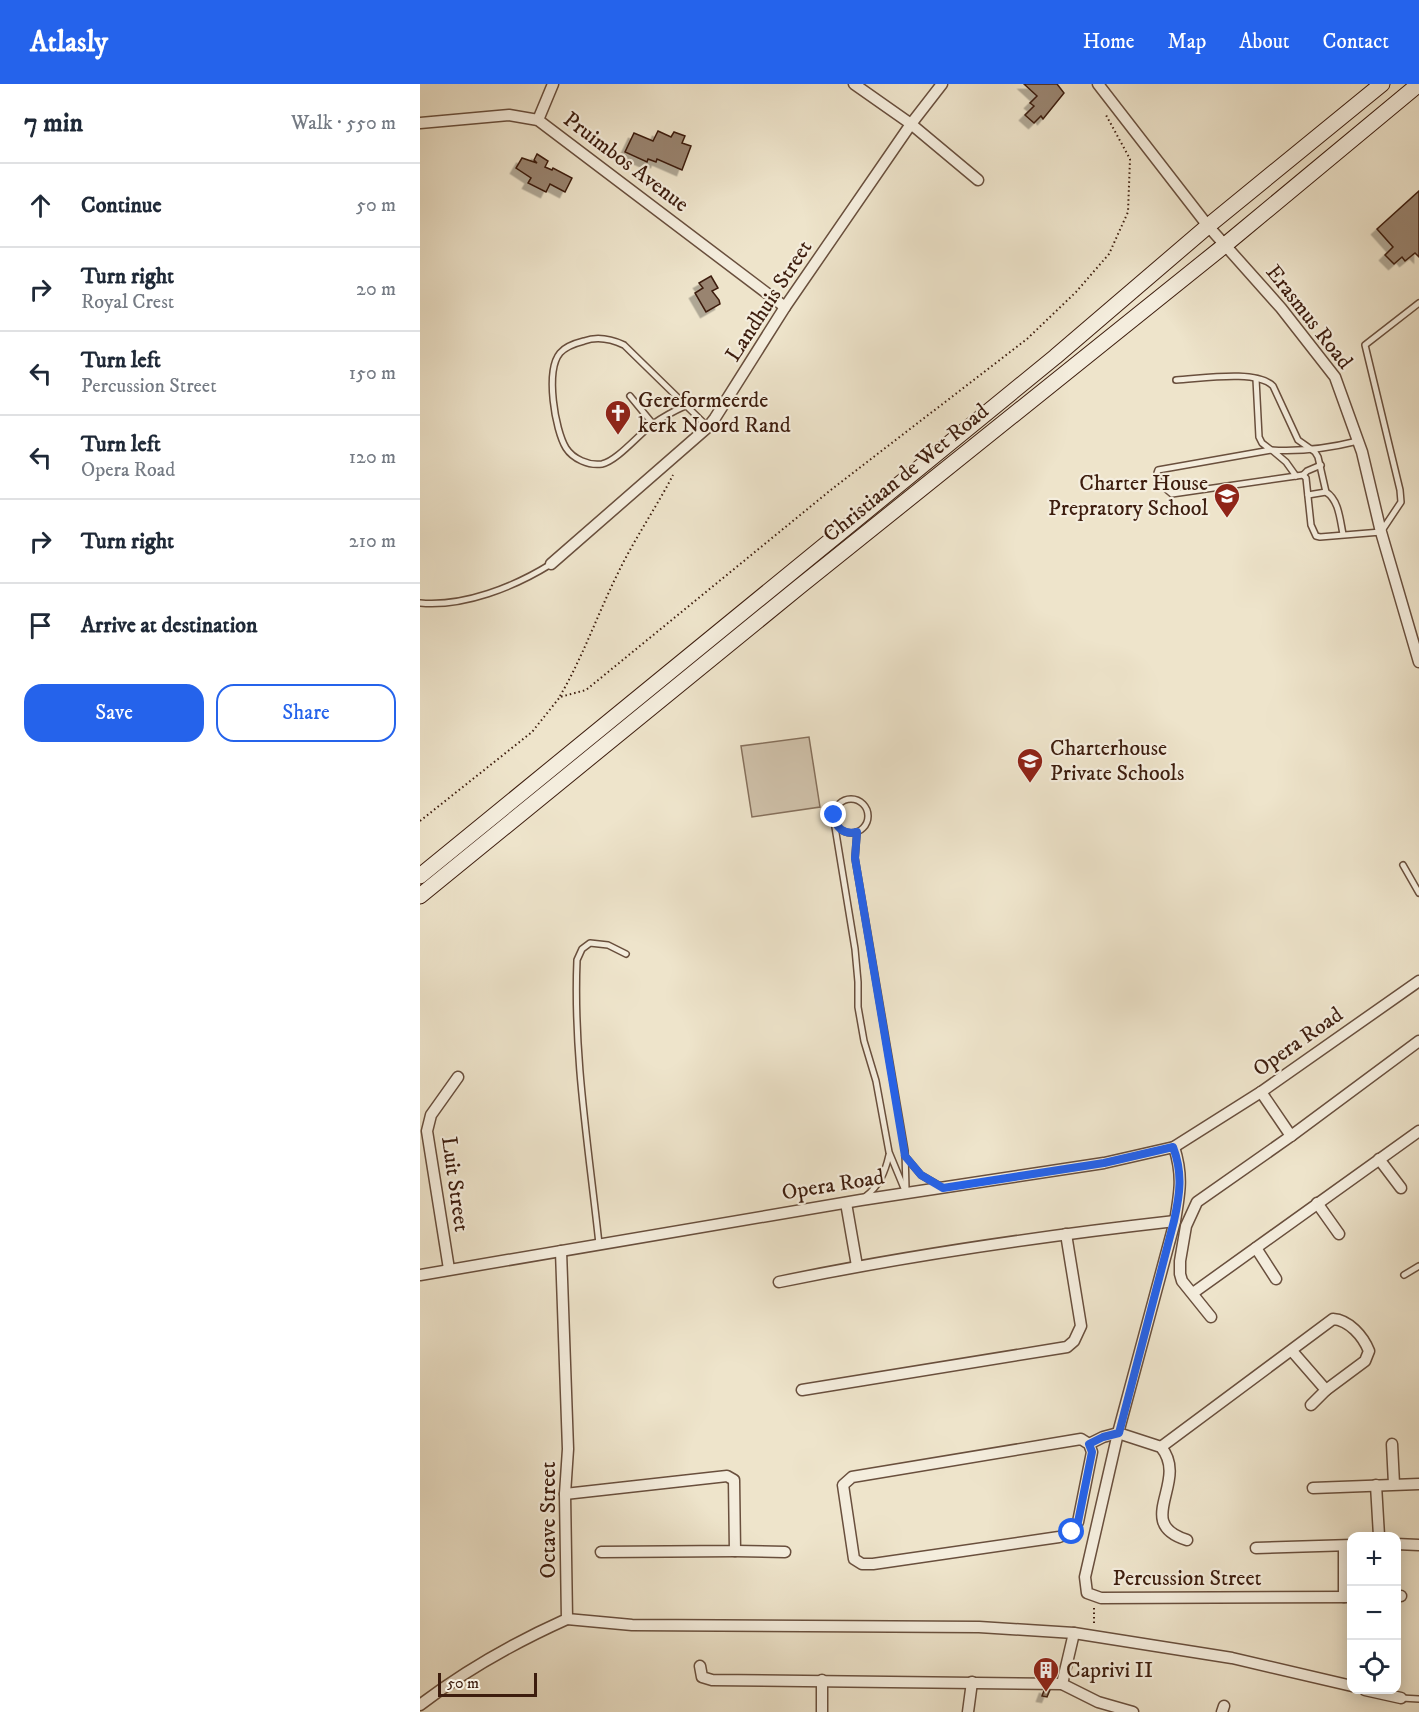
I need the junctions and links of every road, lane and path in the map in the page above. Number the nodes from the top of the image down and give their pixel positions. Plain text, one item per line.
1 (553, 84) edge
2 (854, 84) edge
3 (942, 84) edge
4 (1098, 84) edge
5 (1382, 84) edge
6 (1419, 84) edge
7 (1105, 114) dead end
8 (538, 120) junction
9 (420, 123) edge
10 (911, 124) junction
11 (978, 180) dead end
12 (1208, 226) junction
13 (1225, 245) junction
14 (1419, 303) edge
15 (785, 307) junction
16 (1256, 379) junction
17 (1176, 380) dead end
18 (630, 396) dead end
19 (685, 406) junction
20 (653, 424) junction
21 (708, 427) junction
22 (1358, 441) junction
23 (1311, 449) junction
24 (1271, 450) junction
25 (1321, 465) junction
26 (675, 471) dead end
27 (1300, 476) junction
28 (1326, 492) junction
29 (1308, 495) junction
30 (1381, 531) junction
31 (1343, 534) junction
32 (551, 564) joint
33 (420, 603) edge
34 (1419, 662) edge
35 (560, 697) junction
36 (834, 820) junction
37 (420, 821) edge
38 (857, 832) junction
39 (1403, 865) dead end
40 (420, 876) edge
41 (1419, 893) edge
42 (420, 896) edge
43 (626, 954) dead end
44 (1417, 987) edge
45 (1419, 1041) edge
46 (458, 1077) dead end
47 (1261, 1092) junction
48 (1419, 1131) edge
49 (1291, 1136) junction
50 (1173, 1147) junction
51 (889, 1152) junction
52 (905, 1156) junction
53 (1379, 1159) junction
54 (943, 1188) junction
55 (1401, 1188) dead end
56 (906, 1193) junction
57 (861, 1200) junction
58 (846, 1203) junction
59 (1317, 1203) junction
60 (1174, 1221) junction
61 (1066, 1234) junction
62 (1339, 1234) dead end
63 (599, 1244) junction
64 (1256, 1248) junction
65 (561, 1251) junction
66 (857, 1266) junction
67 (1419, 1266) edge
68 (449, 1269) junction
69 (420, 1275) edge
70 (1404, 1275) dead end
71 (1276, 1279) dead end
72 (779, 1282) dead end
73 (1193, 1293) junction
74 (1212, 1317) dead end
75 (1292, 1351) junction
76 (802, 1390) dead end
77 (1326, 1390) junction
78 (1311, 1405) dead end
79 (1119, 1433) junction
80 (1089, 1444) junction
81 (1392, 1444) dead end
82 (1161, 1447) junction
83 (1394, 1484) junction
84 (1419, 1484) edge
85 (1376, 1485) junction
86 (1313, 1488) dead end
87 (566, 1494) junction
88 (1378, 1532) edge
89 (1187, 1540) dead end
90 (1401, 1544) edge
91 (1347, 1545) edge
92 (1419, 1545) edge
93 (1256, 1548) dead end
94 (735, 1551) junction
95 (601, 1552) dead end
96 (785, 1552) dead end
97 (1347, 1556) edge
98 (1347, 1590) edge
99 (1094, 1597) junction
100 (1347, 1597) edge
101 (567, 1619) junction
102 (1074, 1633) junction
103 (1094, 1636) junction
104 (700, 1666) dead end
105 (822, 1680) junction
106 (972, 1682) junction
107 (1062, 1684) junction
108 (1347, 1685) edge
109 (1385, 1694) edge
110 (1401, 1698) joint
111 (1419, 1699) edge
112 (420, 1705) edge
113 (822, 1712) edge
114 (968, 1712) edge
115 (1133, 1712) edge

1 - 8 street
2 - 10 street
3 - 10 street, Landhuis Street
4 - 12 street, Erasmus Road
5 - 12 main road, Christiaan de Wet Road
6 - 13 main road, Christiaan de Wet Road
7 - 35 path
8 - 9 street, Pruimbos Avenue
8 - 15 street, Pruimbos Avenue
10 - 11 street
10 - 15 street, Landhuis Street
12 - 13 street, Erasmus Road
12 - 40 main road, Christiaan de Wet Road
13 - 22 street, Erasmus Road
13 - 42 main road, Christiaan de Wet Road
14 - 30 lane
15 - 21 street, Landhuis Street
16 - 17 lane
16 - 23 lane
16 - 24 lane
18 - 20 lane
19 - 20 lane
19 - 20 lane
19 - 21 lane
21 - 32 street, Landhuis Street
22 - 23 lane
22 - 30 street, Erasmus Road
23 - 24 lane
23 - 25 lane
24 - 27 lane
24 - 27 lane
25 - 27 lane
25 - 28 lane
26 - 35 path
27 - 29 lane
28 - 29 lane
28 - 31 lane
29 - 31 lane
30 - 31 lane
30 - 34 street, Erasmus Road
32 - 33 lane
35 - 37 path
36 - 38 lane
36 - 38 lane
36 - 51 lane
38 - 52 lane
39 - 41 lane
43 - 63 lane
44 - 47 street, Opera Road
45 - 49 street
46 - 68 street, Luit Street
47 - 49 street
47 - 50 street, Opera Road
48 - 53 street
49 - 73 street
50 - 54 street, Opera Road
50 - 60 street, Percussion Street
51 - 56 lane
51 - 57 lane
52 - 54 lane
52 - 56 lane
53 - 55 street
53 - 59 street
54 - 56 street, Opera Road
56 - 57 street, Opera Road
57 - 58 street, Opera Road
58 - 63 street, Opera Road
58 - 66 street
59 - 62 street
59 - 64 street
60 - 61 street
60 - 79 street, Percussion Street
61 - 66 street
61 - 76 street
63 - 65 street, Opera Road
64 - 71 street
64 - 73 street
65 - 68 street, Opera Road
65 - 87 street, Octave Street
66 - 72 street
67 - 70 lane
68 - 69 street, Opera Road
73 - 74 street
75 - 77 street
75 - 77 street
75 - 82 street
77 - 78 street
79 - 80 street
79 - 82 street
79 - 99 street, Percussion Street
80 - 80 street
81 - 83 street
82 - 89 street
83 - 84 street
83 - 85 street
85 - 86 street
85 - 88 street
87 - 94 street
87 - 101 street, Octave Street
90 - 92 street
91 - 93 street
94 - 95 street
94 - 96 street
97 - 98 street
99 - 100 street, Percussion Street
99 - 103 path
101 - 102 street
101 - 112 street
102 - 103 street
102 - 107 street
103 - 108 street
104 - 105 street
105 - 106 street
105 - 113 street
106 - 107 street
106 - 114 street
107 - 115 street
109 - 110 street
110 - 111 lane

